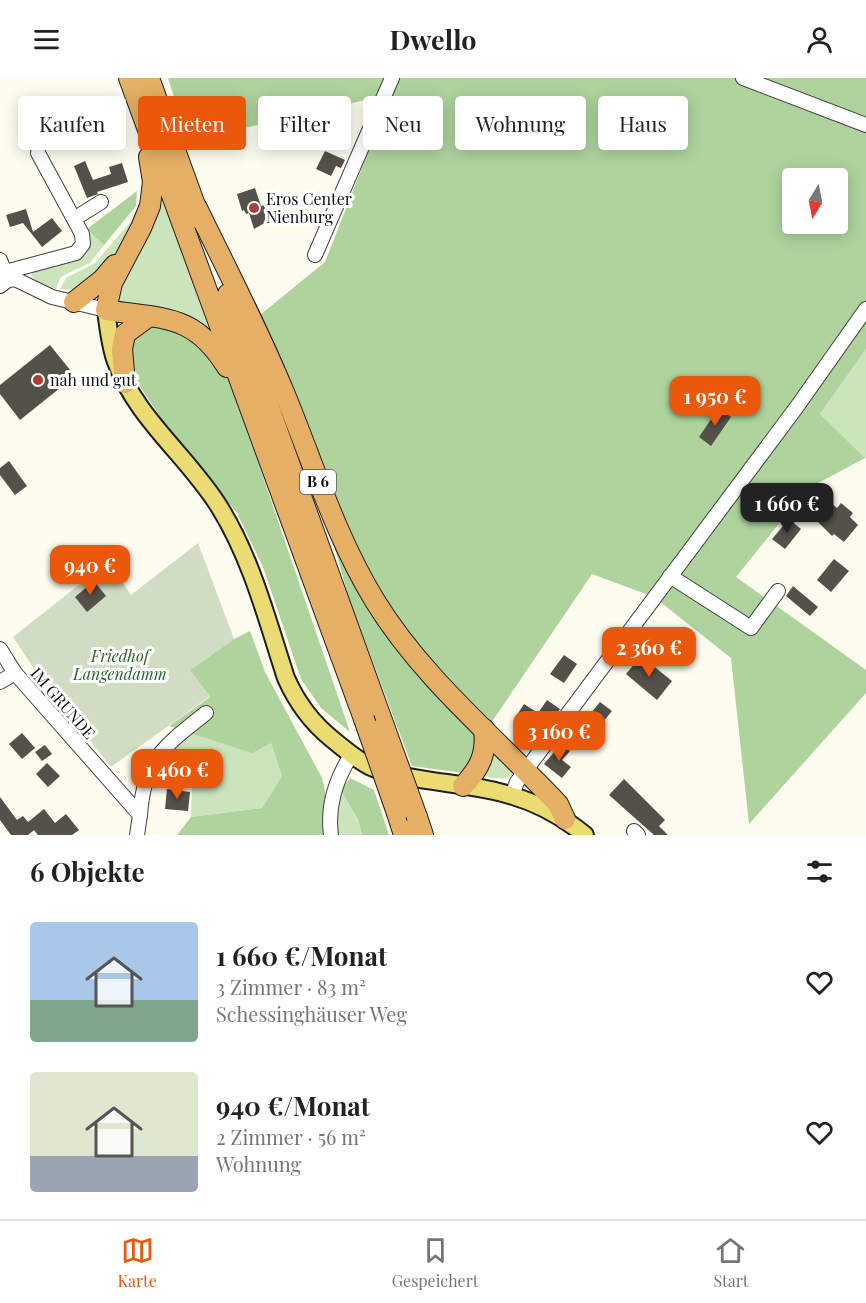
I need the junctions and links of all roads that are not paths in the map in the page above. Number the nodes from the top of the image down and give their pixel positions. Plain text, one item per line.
1 (149, 78) edge
2 (392, 78) edge
3 (743, 78) edge
4 (132, 87) edge
5 (866, 125) edge
6 (38, 153) dead end
7 (101, 202) dead end
8 (197, 208) junction
9 (74, 219) junction
10 (127, 252) junction
11 (315, 255) dead end
12 (3, 274) edge
13 (74, 302) junction
14 (866, 309) edge
15 (106, 310) junction
16 (148, 317) junction
17 (125, 383) junction
18 (248, 401) junction
19 (670, 576) junction
20 (778, 591) dead end
21 (0, 649) edge
22 (15, 673) junction
23 (0, 682) edge
24 (206, 713) dead end
25 (484, 729) junction
26 (351, 755) junction
27 (527, 771) junction
28 (463, 786) junction
29 (512, 795) junction
30 (140, 815) junction
31 (565, 819) junction
32 (420, 826) edge
33 (137, 835) edge
34 (331, 835) edge
35 (404, 835) edge
36 (585, 835) edge

1 - 8 highway, B 6
2 - 11 street
3 - 5 street
4 - 10 highway
4 - 18 highway, B 6
6 - 9 street
7 - 9 street
8 - 25 highway, B 6
8 - 32 highway, B 6, bridge
9 - 12 street
10 - 13 highway
10 - 15 highway
12 - 13 street
13 - 15 street
14 - 19 street
15 - 16 highway
15 - 17 main road
16 - 17 highway
16 - 18 highway
17 - 26 main road
18 - 35 highway, B 6, bridge
19 - 20 street
19 - 27 street
21 - 22 street, IM GRUNDE
22 - 23 street
22 - 30 street, IM GRUNDE
24 - 30 street
25 - 27 highway, B 6
25 - 28 highway
26 - 28 main road
26 - 34 street
27 - 29 street
27 - 31 highway, B 6
28 - 29 main road
29 - 31 main road
30 - 33 street
31 - 36 main road

